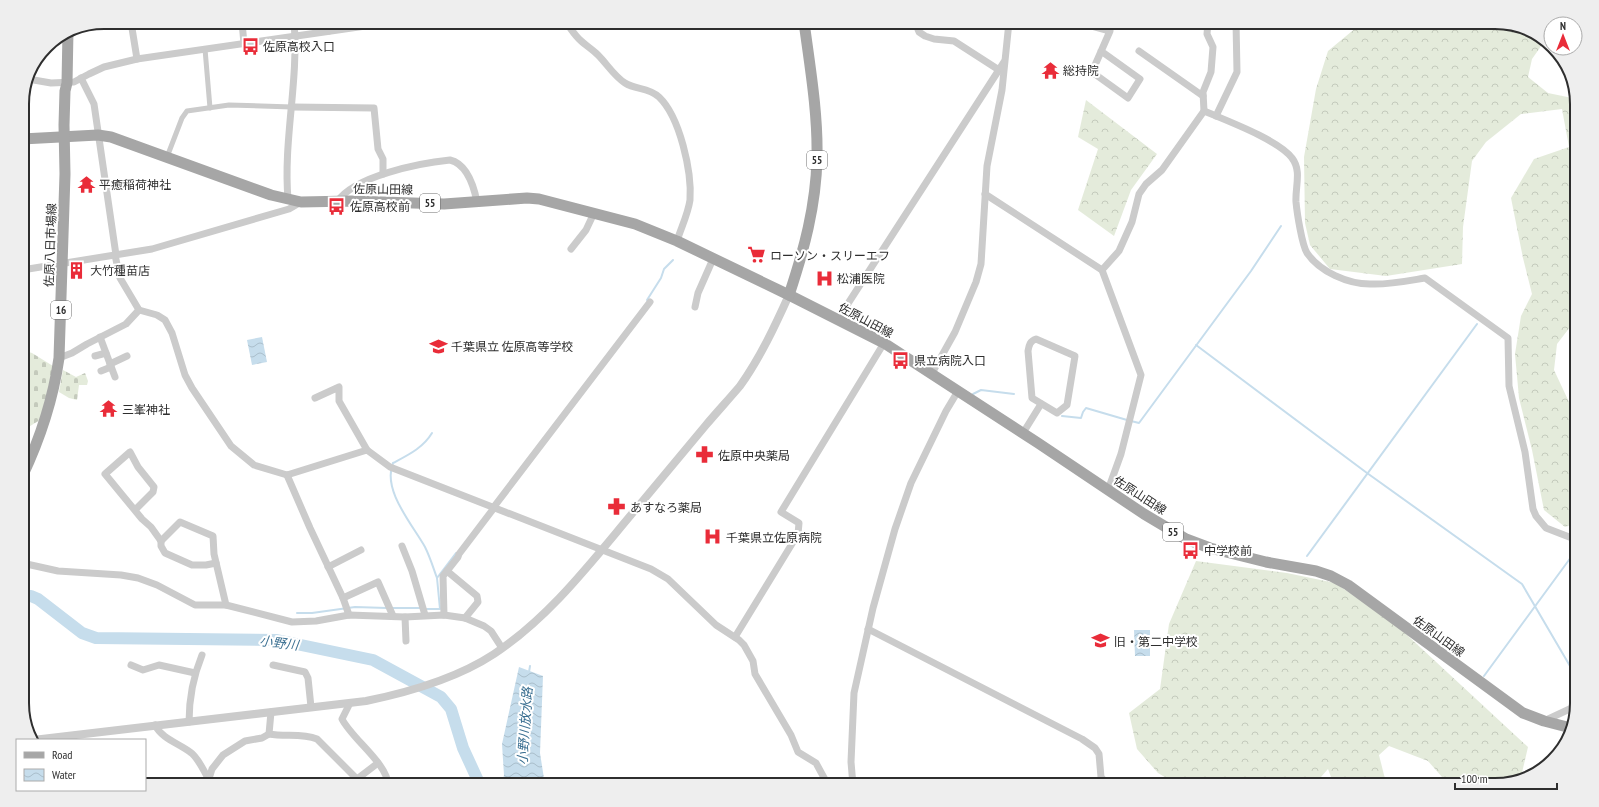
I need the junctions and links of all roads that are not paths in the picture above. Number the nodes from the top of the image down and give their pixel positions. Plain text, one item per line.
1 (132, 29) edge
2 (243, 29) edge
3 (294, 29) edge
4 (343, 29) edge
5 (571, 29) edge
6 (805, 29) edge
7 (918, 29) edge
8 (1008, 29) edge
9 (1103, 29) edge
10 (1207, 29) edge
11 (1236, 29) edge
12 (329, 31) joint
13 (295, 36) junction
14 (68, 39) edge
15 (244, 44) junction
16 (205, 50) junction
17 (1101, 51) junction
18 (1139, 51) dead end
19 (137, 59) junction
20 (1005, 60) junction
21 (999, 70) junction
22 (81, 78) junction
23 (33, 81) edge
24 (67, 83) junction
25 (1203, 96) junction
26 (292, 107) junction
27 (210, 108) junction
28 (1204, 111) junction
29 (1216, 116) junction
30 (98, 135) junction
31 (64, 136) junction
32 (29, 138) edge
33 (167, 157) junction
34 (383, 174) junction
35 (985, 194) junction
36 (288, 199) junction
37 (301, 202) junction
38 (337, 202) junction
39 (477, 202) junction
40 (594, 213) junction
41 (677, 241) junction
42 (572, 249) dead end
43 (116, 255) junction
44 (713, 258) junction
45 (62, 264) junction
46 (29, 269) edge
47 (1102, 270) junction
48 (789, 295) junction
49 (650, 302) dead end
50 (695, 307) dead end
51 (139, 310) junction
52 (838, 319) junction
53 (100, 337) junction
54 (884, 343) junction
55 (106, 353) junction
56 (95, 356) dead end
57 (127, 356) dead end
58 (59, 358) junction
59 (111, 366) junction
60 (101, 371) dead end
61 (931, 375) junction
62 (114, 377) dead end
63 (958, 391) junction
64 (315, 398) dead end
65 (1042, 404) junction
66 (1023, 433) junction
67 (367, 450) junction
68 (29, 461) edge
69 (287, 476) junction
70 (1108, 490) junction
71 (492, 508) junction
72 (135, 510) junction
73 (1570, 537) edge
74 (161, 541) junction
75 (402, 546) dead end
76 (361, 550) dead end
77 (601, 550) junction
78 (216, 563) junction
79 (29, 565) edge
80 (328, 567) junction
81 (447, 571) junction
82 (343, 598) junction
83 (226, 605) junction
84 (347, 610) junction
85 (425, 615) junction
86 (393, 616) junction
87 (444, 616) junction
88 (405, 617) junction
89 (465, 618) junction
90 (868, 629) junction
91 (735, 636) junction
92 (406, 641) dead end
93 (502, 648) junction
94 (202, 655) dead end
95 (131, 665) dead end
96 (273, 666) dead end
97 (195, 672) junction
98 (350, 703) junction
99 (311, 707) junction
100 (1569, 709) edge
101 (270, 712) junction
102 (1544, 721) junction
103 (189, 722) junction
104 (155, 725) junction
105 (1566, 727) edge
106 (269, 734) junction
107 (75, 738) edge
108 (54, 739) edge
109 (378, 763) junction
110 (206, 778) edge
111 (209, 778) edge
112 (354, 778) edge
113 (362, 778) edge
114 (387, 778) edge
115 (824, 778) edge
116 (852, 778) edge
117 (1102, 778) edge

1 - 19 street
2 - 15 street
3 - 13 street
4 - 12 street
5 - 41 street
6 - 48 main road, 55
7 - 21 street
8 - 20 street
9 - 17 street
10 - 25 street
11 - 29 street
12 - 13 street
13 - 15 street
13 - 26 street
14 - 24 main road, 佐原八日市場線 / 16
15 - 16 street
16 - 19 street
16 - 27 street
17 - 17 street
18 - 25 street
19 - 22 street
20 - 21 street
20 - 35 street
21 - 52 street
22 - 24 street
22 - 30 street
23 - 24 street
24 - 31 main road, 佐原八日市場線 / 16
25 - 28 street
26 - 27 street
26 - 34 street
26 - 36 street
27 - 33 street
28 - 29 street
28 - 47 street
29 - 73 street
30 - 31 main road, 佐原山田線 / 55
30 - 33 main road, 佐原山田線 / 55
30 - 43 street
31 - 32 main road, 55
31 - 45 main road, 佐原八日市場線 / 16
33 - 36 main road, 佐原山田線 / 55
34 - 38 street
34 - 39 street
35 - 47 street
35 - 61 street
36 - 37 main road, 佐原山田線 / 55
37 - 38 main road, 佐原山田線 / 55
37 - 43 street
38 - 39 main road, 佐原山田線 / 55
39 - 40 main road, 佐原山田線 / 55
40 - 41 main road, 佐原山田線 / 55
40 - 42 street
41 - 44 main road, 佐原山田線 / 55
43 - 45 street
43 - 51 street
44 - 48 main road, 佐原山田線 / 55
44 - 50 street
45 - 46 street
45 - 58 main road, 佐原八日市場線 / 16
47 - 70 street
48 - 52 main road, 佐原山田線 / 55
48 - 77 street
49 - 71 street
51 - 53 street
51 - 69 street
52 - 54 main road, 佐原山田線 / 55
53 - 55 street
53 - 58 street
54 - 61 main road, 佐原山田線 / 55
54 - 91 street
55 - 56 street
55 - 59 street
57 - 59 street
58 - 68 main road, 佐原八日市場線 / 16
59 - 60 street
59 - 62 street
61 - 63 main road, 佐原山田線 / 55
63 - 66 main road, 佐原山田線 / 55
63 - 90 street
64 - 67 street
65 - 65 street
65 - 66 street
66 - 70 main road, 佐原山田線 / 55
67 - 69 street
67 - 71 street
69 - 80 street
70 - 102 main road, 佐原山田線 / 55
71 - 77 street
71 - 81 street
72 - 72 street
72 - 74 street
74 - 78 street
74 - 78 street
75 - 85 street
76 - 80 street
77 - 91 street
77 - 93 street
78 - 83 street
79 - 83 street
80 - 82 street
81 - 87 street
81 - 89 street
82 - 84 street
82 - 86 street
83 - 84 street
84 - 86 street
85 - 87 street
85 - 88 street
86 - 88 street
87 - 89 street
88 - 92 street
89 - 93 street
90 - 116 street
90 - 117 street
91 - 115 street
93 - 98 street
94 - 97 street
95 - 97 street
96 - 99 street
97 - 103 street
98 - 99 street
98 - 109 street
99 - 101 street
100 - 102 street
101 - 103 street
101 - 106 street
102 - 105 main road, 佐原山田線 / 55
103 - 104 street
104 - 107 street
104 - 110 street
106 - 111 street
106 - 112 street
107 - 108 street
109 - 113 street
109 - 114 street

